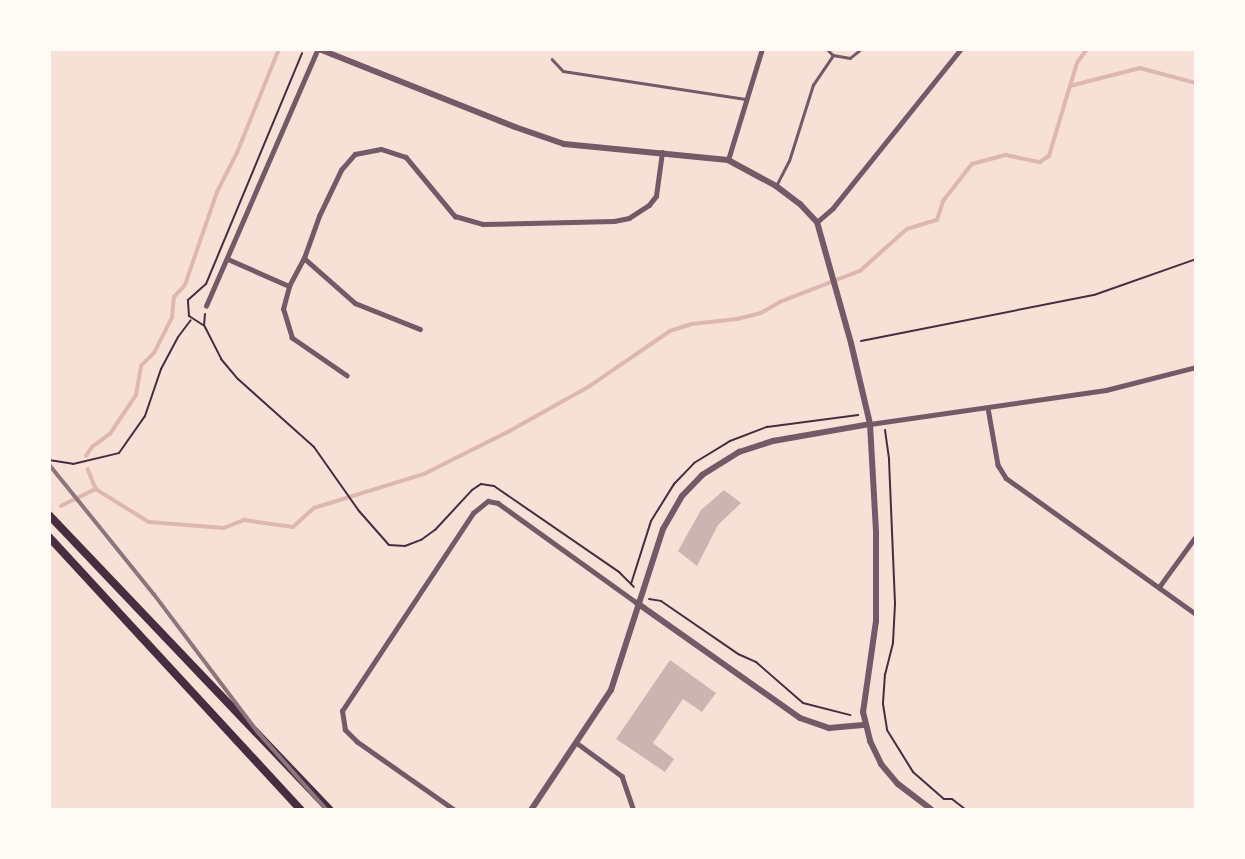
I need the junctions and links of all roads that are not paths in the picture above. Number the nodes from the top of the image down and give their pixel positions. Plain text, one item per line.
1 (319, 49) edge
2 (762, 49) edge
3 (827, 49) edge
4 (861, 49) edge
5 (961, 49) edge
6 (833, 55) junction
7 (552, 59) dead end
8 (747, 99) junction
9 (662, 152) junction
10 (728, 160) junction
11 (776, 187) junction
12 (817, 222) junction
13 (304, 258) junction
14 (228, 259) junction
15 (289, 286) junction
16 (206, 306) road end
17 (420, 330) dead end
18 (1196, 367) edge
19 (347, 376) dead end
20 (988, 408) junction
21 (870, 424) junction
22 (49, 515) edge
23 (1196, 536) edge
24 (49, 537) edge
25 (1159, 587) junction
26 (637, 603) junction
27 (1196, 614) edge
28 (866, 725) junction
29 (577, 743) junction
30 (301, 810) edge
31 (330, 810) edge
32 (454, 810) edge
33 (531, 810) edge
34 (634, 810) edge
35 (932, 810) edge

1 - 9 street
1 - 14 street
2 - 8 street
3 - 6 lane
4 - 6 lane
5 - 12 street
6 - 11 lane
7 - 8 lane
8 - 10 street
9 - 10 street
9 - 13 street
10 - 11 street
11 - 12 street
12 - 21 street
13 - 15 street
13 - 17 street
14 - 15 street
14 - 16 street
15 - 19 street
18 - 20 street
20 - 21 street
20 - 25 street
21 - 26 street
21 - 28 street
22 - 31 main road
23 - 25 street
24 - 30 main road
25 - 27 street
26 - 28 street
26 - 29 street
26 - 32 street
28 - 35 street
29 - 33 street
29 - 34 street

